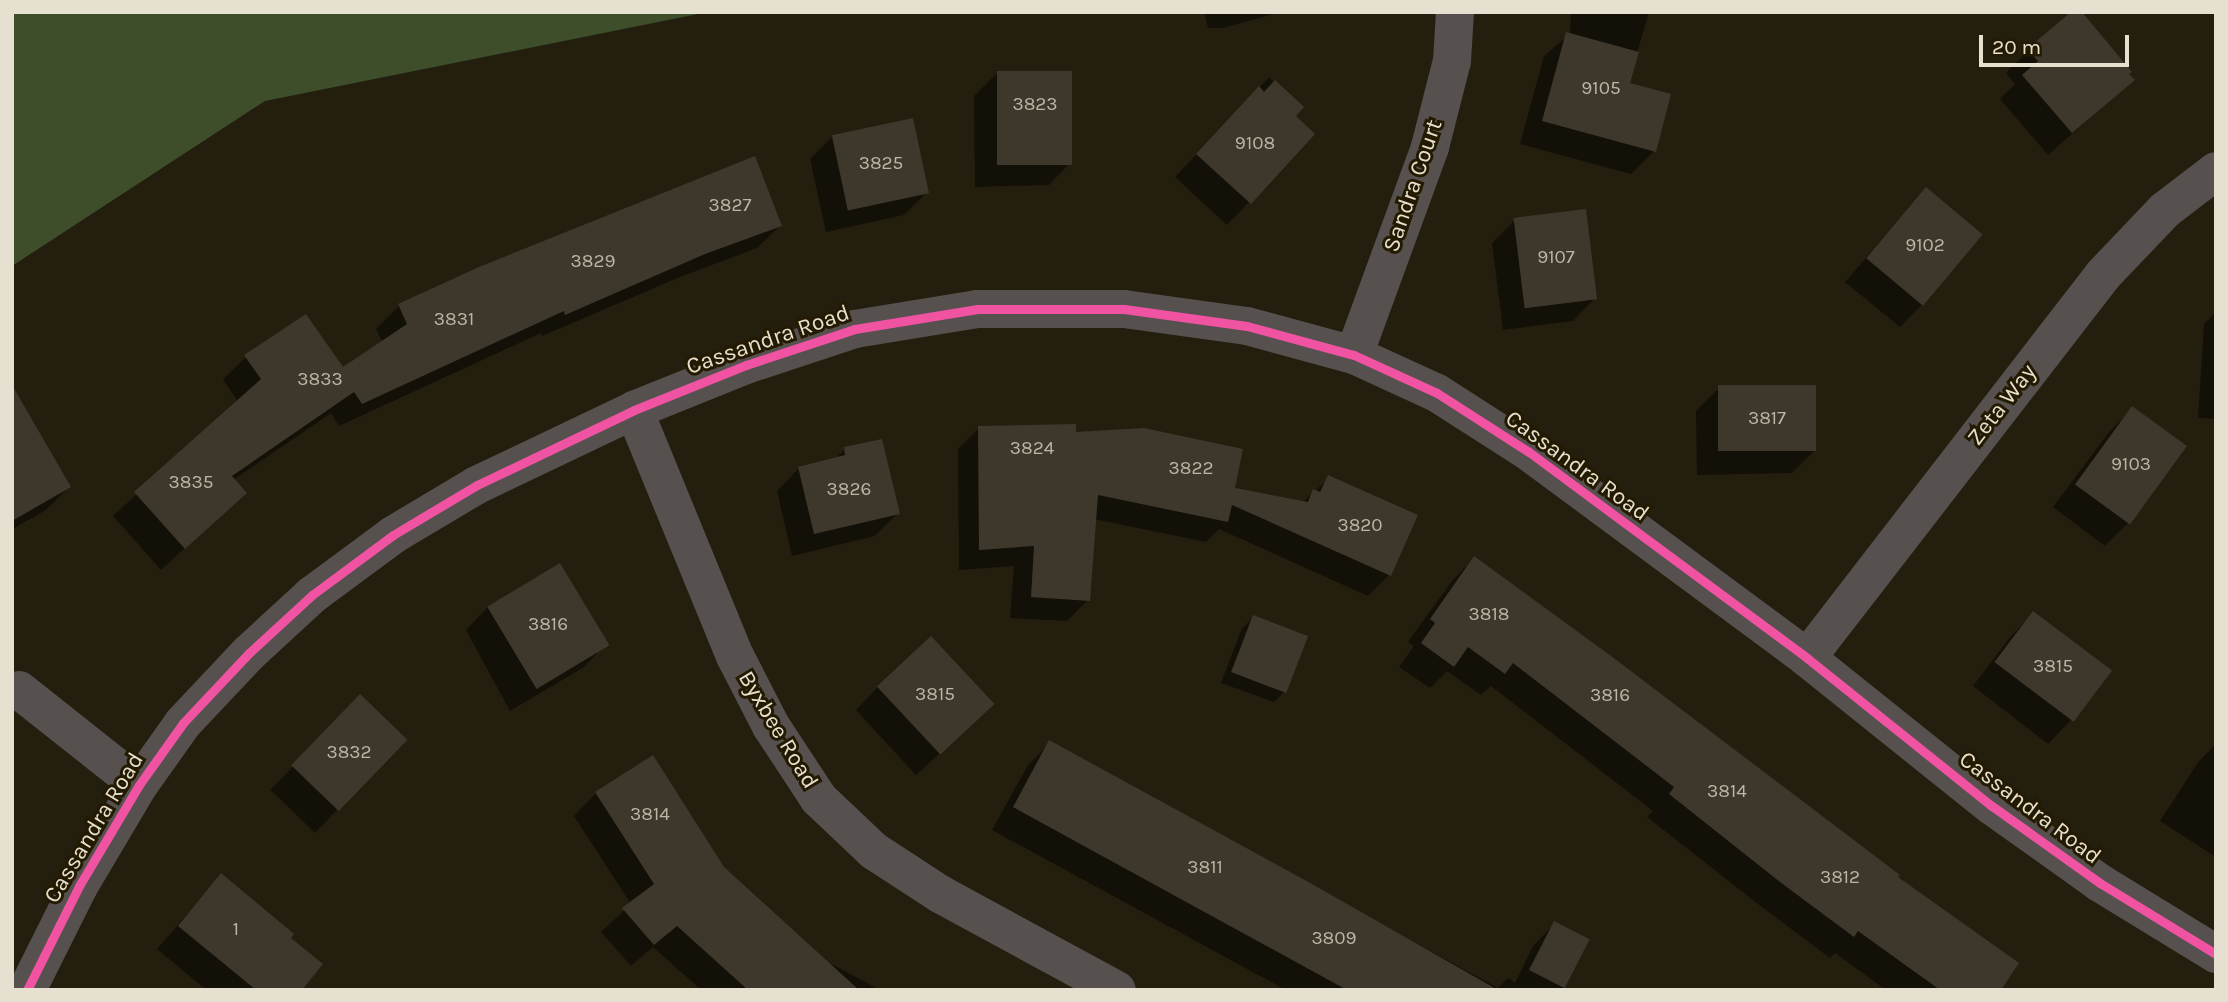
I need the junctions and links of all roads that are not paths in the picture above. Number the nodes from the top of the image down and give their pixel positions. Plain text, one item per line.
1 (1455, 12) edge
2 (2216, 170) edge
3 (1354, 355) junction
4 (634, 410) junction
5 (1807, 658) junction
6 (19, 690) dead end
7 (139, 785) junction
8 (2216, 954) edge
9 (27, 990) edge
10 (1117, 990) edge

1 - 3 street, Sandra Court
2 - 5 street, Zeta Way
3 - 4 street, Cassandra Road
3 - 5 street, Cassandra Road
4 - 7 street, Cassandra Road
4 - 10 street, Byxbee Road
5 - 8 street, Cassandra Road
6 - 7 street
7 - 9 street, Cassandra Road

